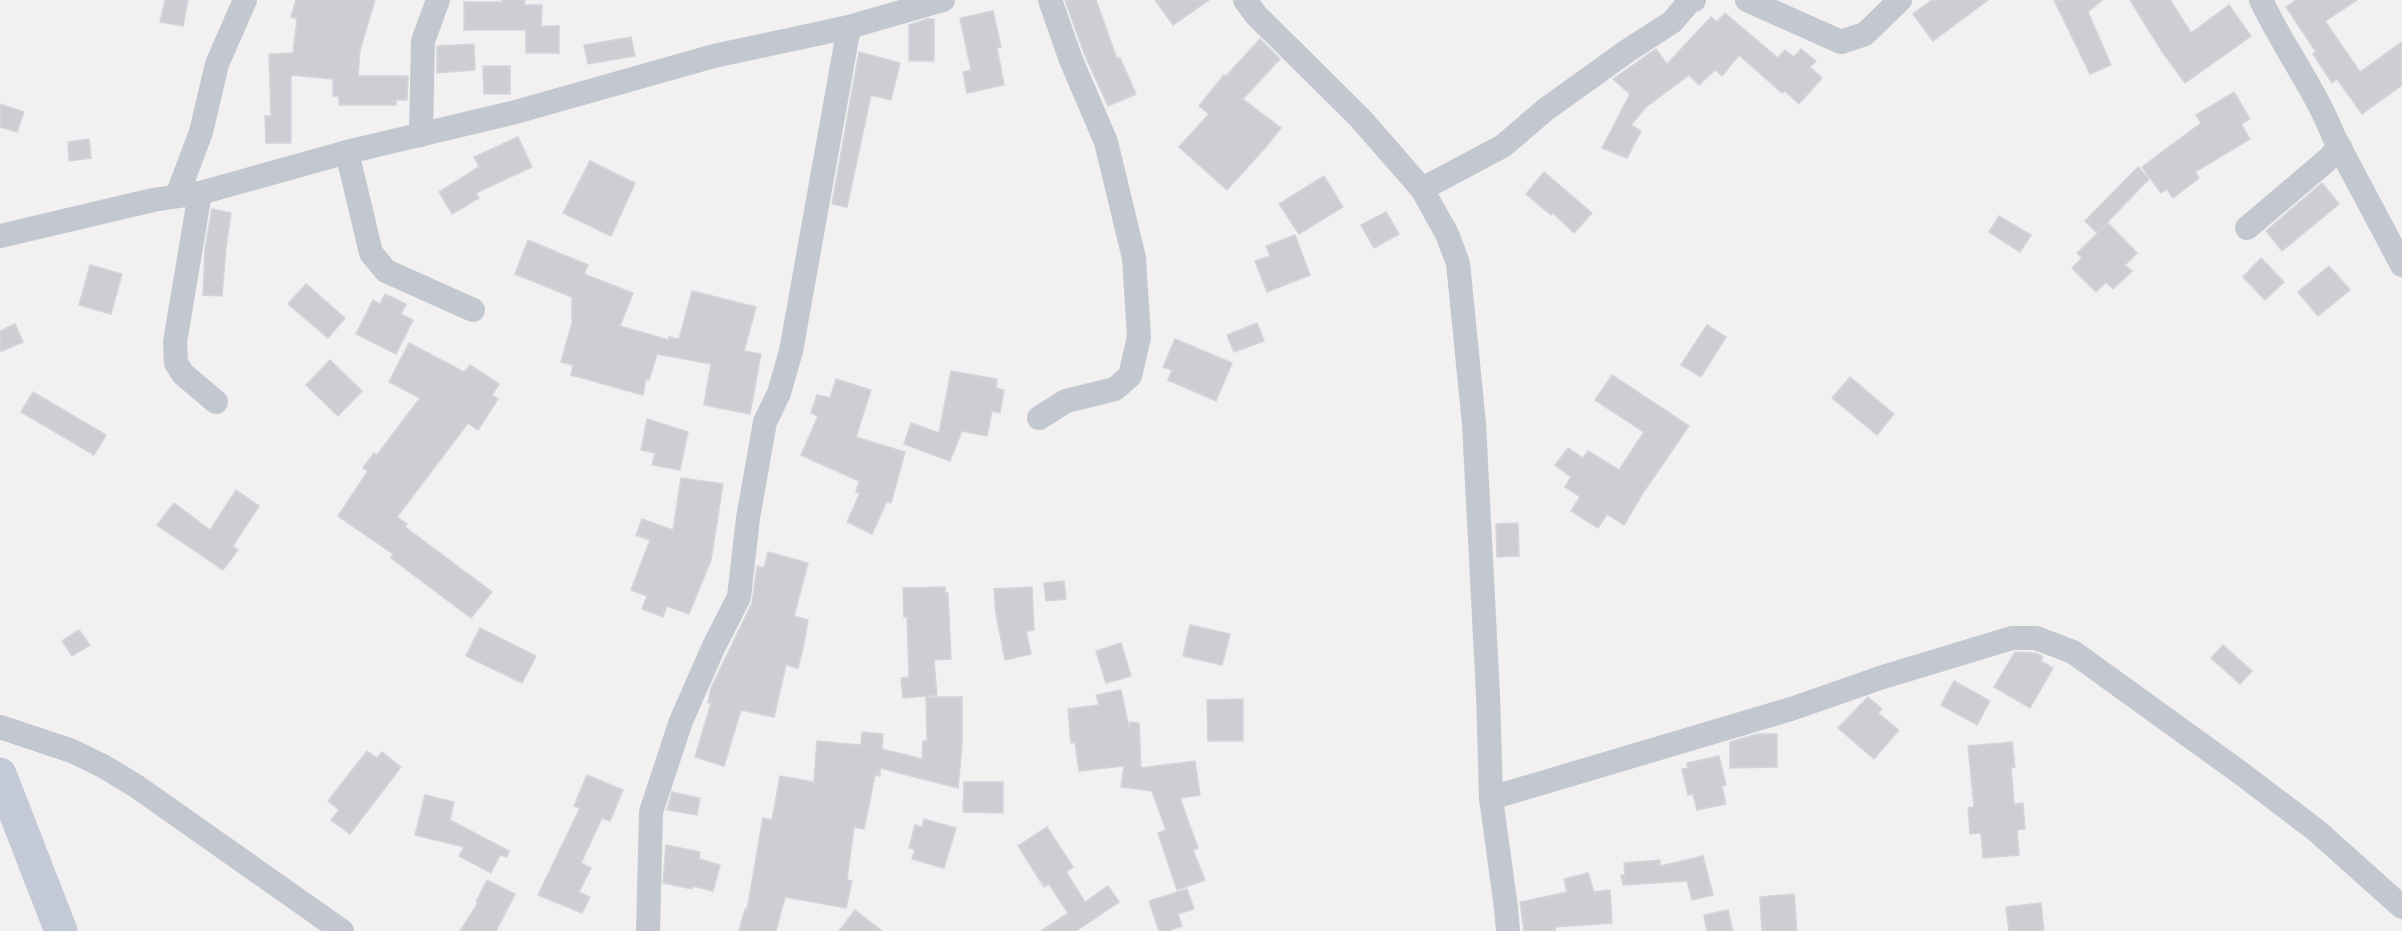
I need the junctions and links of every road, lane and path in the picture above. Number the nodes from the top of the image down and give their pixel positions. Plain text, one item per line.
1 (245, 0) edge
2 (438, 0) edge
3 (944, 0) edge
4 (1050, 0) edge
5 (1245, 0) edge
6 (1694, 0) edge
7 (1747, 0) edge
8 (1900, 0) edge
9 (2261, 0) edge
10 (895, 7) edge
11 (849, 27) junction
12 (421, 135) junction
13 (2340, 147) junction
14 (347, 152) junction
15 (1422, 189) junction
16 (188, 194) junction
17 (2247, 228) dead end
18 (0, 236) edge
19 (2402, 265) edge
20 (473, 310) dead end
21 (216, 402) dead end
22 (1038, 418) dead end
23 (0, 727) edge
24 (0, 774) edge
25 (1491, 798) junction
26 (2402, 907) edge
27 (60, 931) edge
28 (342, 931) edge
29 (648, 931) edge
30 (1508, 931) edge

1 - 16 street
2 - 12 street
3 - 10 street
4 - 22 street
5 - 15 street
6 - 15 street
7 - 8 street
9 - 13 street
10 - 11 street
11 - 12 street
11 - 29 street
12 - 14 street
13 - 17 street
13 - 19 street
14 - 16 street
14 - 20 street
15 - 25 street
16 - 18 street
16 - 21 street
23 - 28 street
24 - 27 main road
25 - 26 street
25 - 30 street

